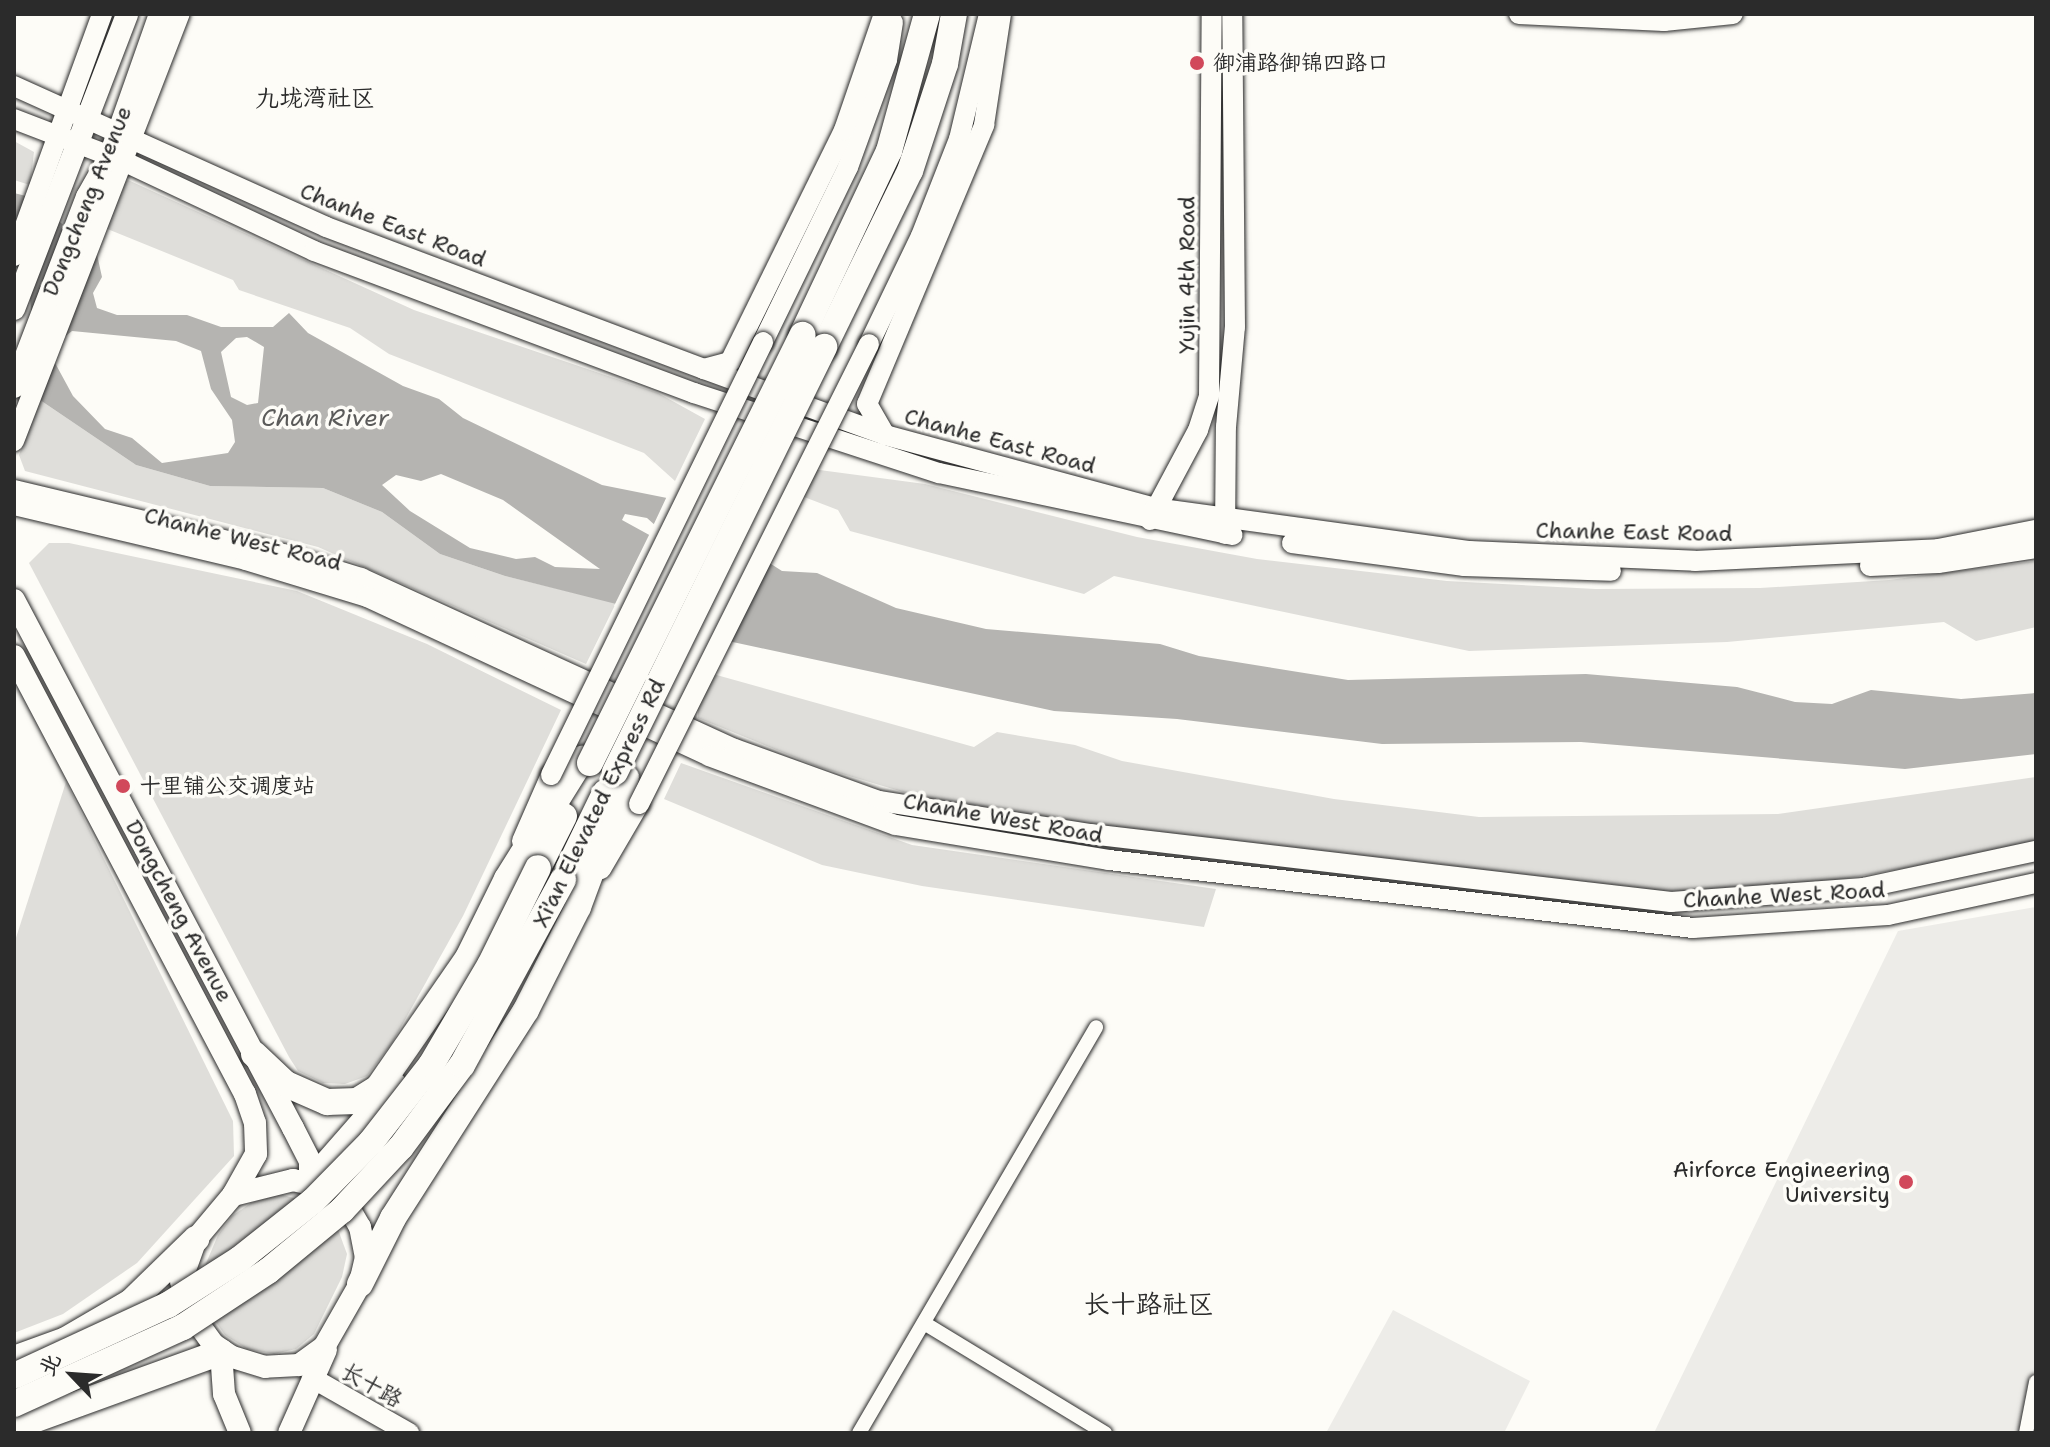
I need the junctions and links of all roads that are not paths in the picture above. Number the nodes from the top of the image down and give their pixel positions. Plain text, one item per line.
1 (102, 14) edge
2 (127, 14) edge
3 (160, 14) edge
4 (180, 14) edge
5 (884, 14) edge
6 (895, 14) edge
7 (927, 14) edge
8 (954, 14) edge
9 (989, 14) edge
10 (1001, 14) edge
11 (1212, 14) edge
12 (1232, 14) edge
13 (1519, 14) edge
14 (1733, 14) edge
15 (14, 86) edge
16 (66, 108) junction
17 (90, 117) junction
18 (14, 119) edge
19 (124, 136) junction
20 (59, 138) junction
21 (81, 144) junction
22 (115, 158) junction
23 (52, 184) junction
24 (95, 201) junction
25 (14, 256) edge
26 (14, 309) edge
27 (813, 341) junction
28 (704, 369) junction
29 (14, 387) edge
30 (885, 435) junction
31 (14, 441) edge
32 (14, 490) edge
33 (14, 505) edge
34 (1152, 514) junction
35 (1225, 527) junction
36 (2036, 530) edge
37 (2036, 548) edge
38 (14, 600) edge
39 (14, 656) edge
40 (586, 761) junction
41 (620, 775) junction
42 (2036, 851) edge
43 (507, 879) junction
44 (2036, 883) edge
45 (578, 907) junction
46 (468, 958) junction
47 (1096, 1027) dead end
48 (254, 1054) junction
49 (310, 1183) junction
50 (233, 1195) junction
51 (196, 1239) junction
52 (360, 1284) junction
53 (924, 1323) junction
54 (333, 1336) junction
55 (221, 1352) junction
56 (14, 1359) edge
57 (14, 1376) edge
58 (312, 1378) junction
59 (2036, 1382) edge
60 (14, 1404) edge
61 (14, 1427) edge
62 (240, 1433) edge
63 (289, 1433) edge
64 (409, 1433) edge
65 (859, 1433) edge
66 (1105, 1433) edge
67 (2026, 1433) edge

1 - 16 main road
2 - 17 main road, Dongcheng Avenue
3 - 19 main road, Dongcheng Avenue
4 - 19 main road
5 - 28 main road
6 - 43 main road, bridge
7 - 27 highway, Xi'an Elevated Express Rd
8 - 27 highway, Xi'an Elevated Express Rd
9 - 45 main road, bridge
10 - 30 main road
11 - 34 main road, Yujin 4th Road
12 - 35 main road, Yujin 4th Road
13 - 14 main road
15 - 16 main road, Chanhe East Road
16 - 17 main road, Chanhe East Road
16 - 20 main road
17 - 19 main road, Chanhe East Road
17 - 21 main road, Dongcheng Avenue
18 - 20 main road, Chanhe East Road
19 - 22 main road, Dongcheng Avenue
19 - 28 main road, Chanhe East Road
20 - 21 main road, Chanhe East Road
20 - 23 main road
21 - 22 main road, Chanhe East Road
21 - 23 main road, Dongcheng Avenue
22 - 24 main road, Dongcheng Avenue
22 - 34 main road, Chanhe East Road
23 - 25 main road
23 - 26 main road, Dongcheng Avenue
24 - 29 main road, Dongcheng Avenue
24 - 31 main road
27 - 40 highway, Xi'an Elevated Express Rd, bridge
27 - 41 highway, Xi'an Elevated Express Rd, bridge
28 - 30 main road, Chanhe East Road
30 - 34 main road, Chanhe East Road
32 - 42 main road, Chanhe West Road
33 - 44 main road, Chanhe West Road
34 - 35 main road, Chanhe East Road
35 - 36 main road, Chanhe East Road
35 - 37 main road, Chanhe East Road
38 - 48 main road, Dongcheng Avenue
39 - 50 main road, Dongcheng Avenue
40 - 43 highway
40 - 57 highway, Xi'an Elevated Express Rd, bridge
41 - 45 highway
41 - 60 highway, Xi'an Elevated Express Rd, bridge
43 - 46 highway
45 - 52 highway
46 - 48 highway
46 - 49 highway
47 - 53 street
48 - 49 main road, Dongcheng Avenue
49 - 50 main road
49 - 52 main road
50 - 51 main road
51 - 55 main road
51 - 56 highway
52 - 54 main road
53 - 65 street
53 - 66 street
54 - 55 main road
54 - 58 main road
55 - 61 highway
55 - 62 main road
58 - 63 main road
58 - 64 main road, 长十路
59 - 67 street

